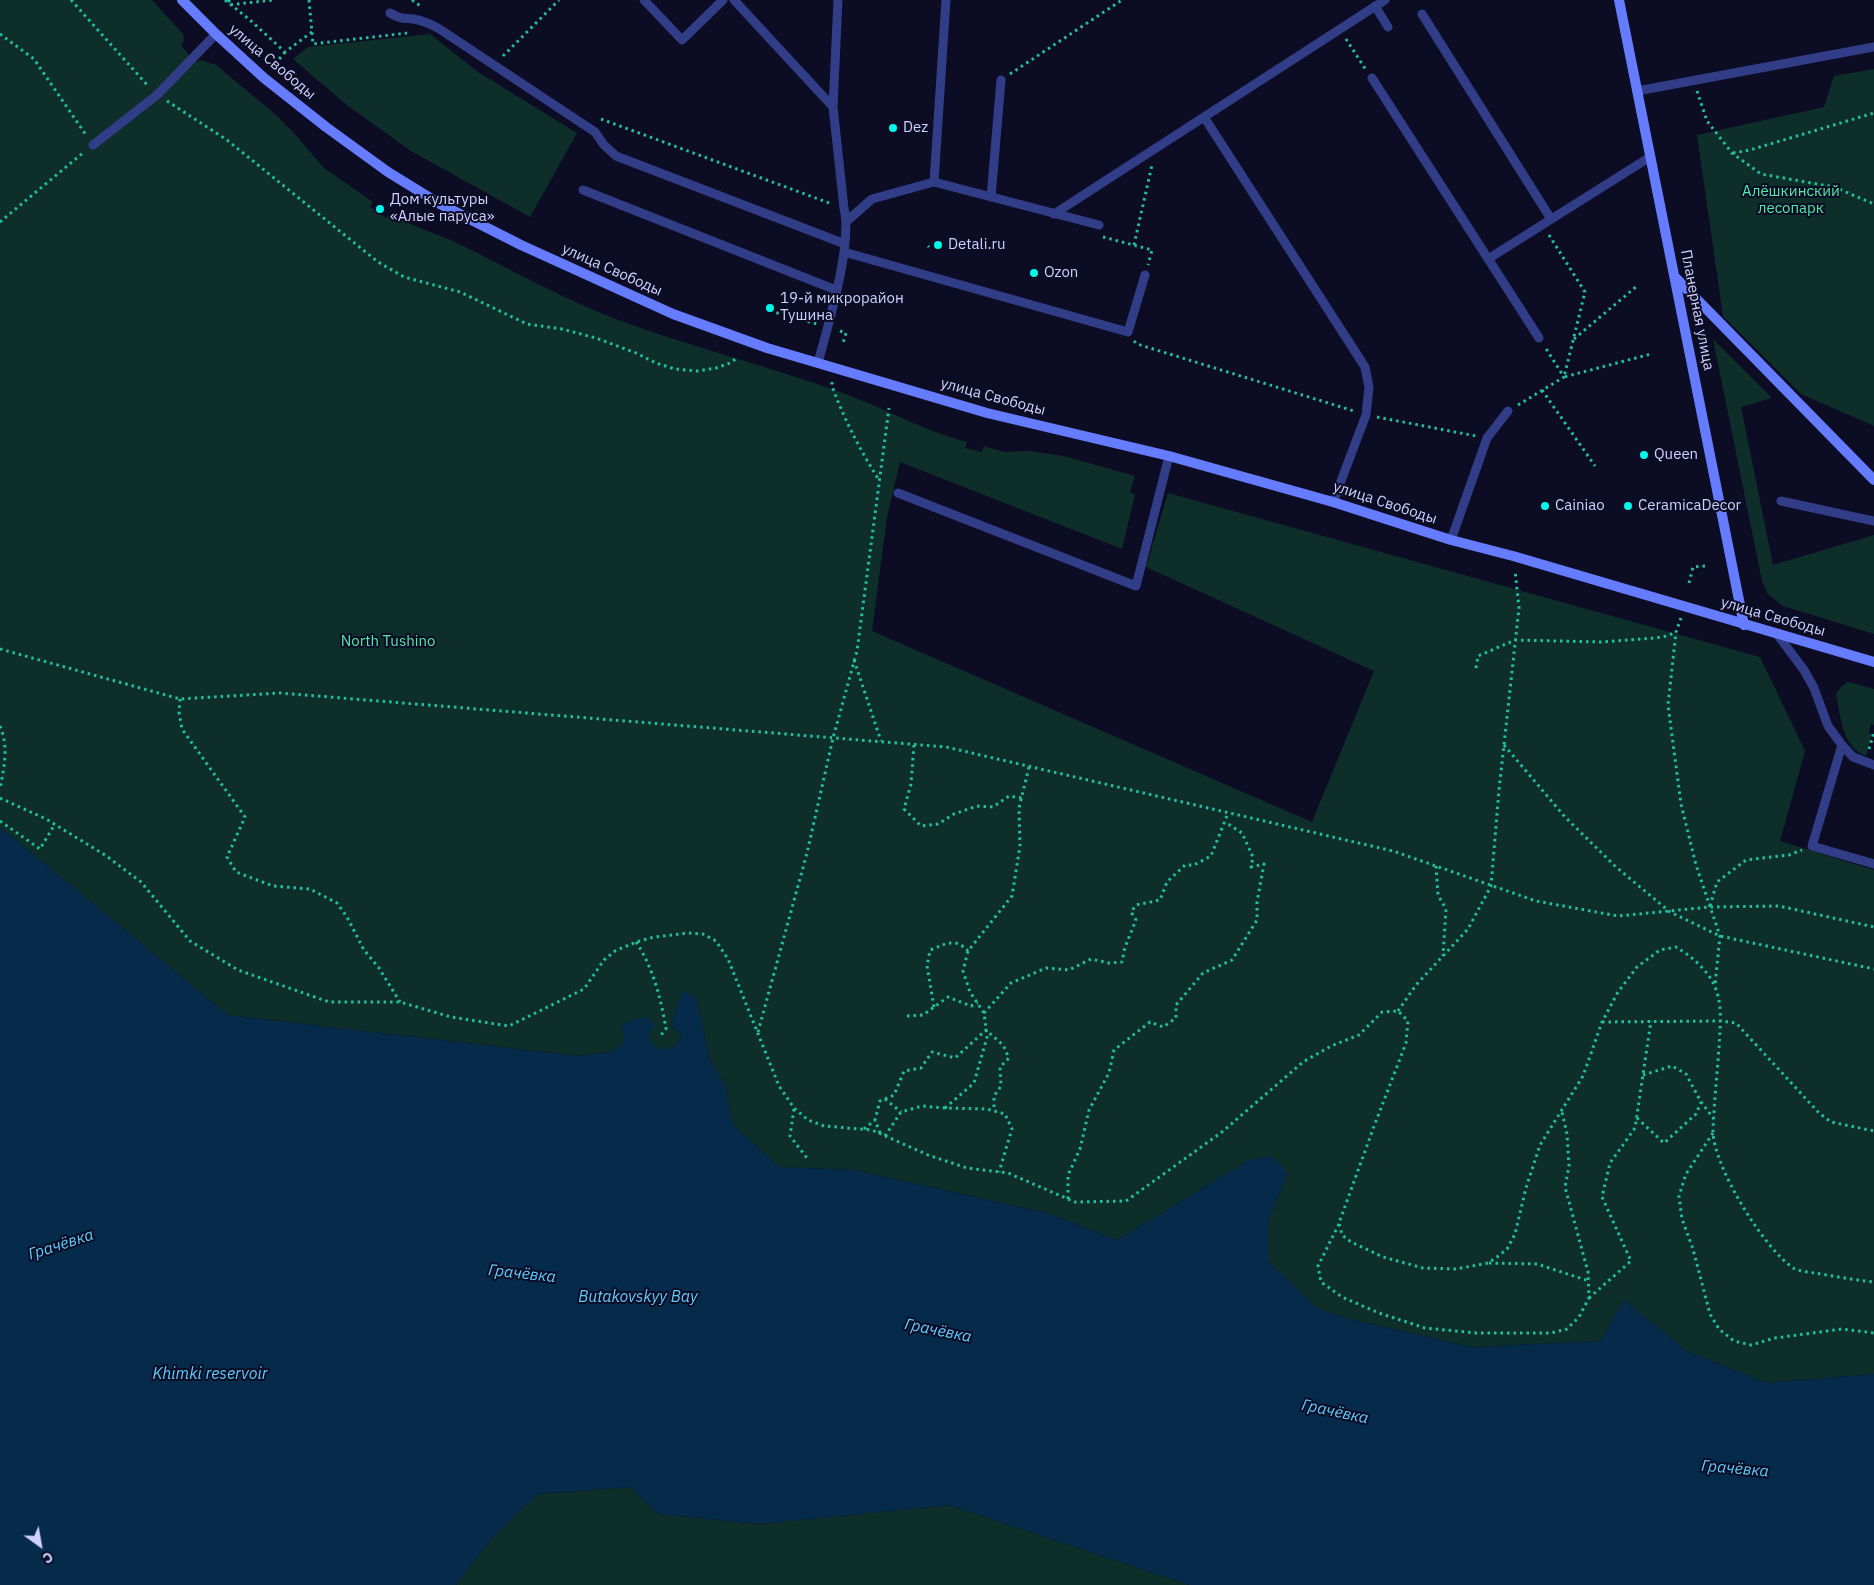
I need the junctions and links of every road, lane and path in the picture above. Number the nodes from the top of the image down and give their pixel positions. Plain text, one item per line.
1 (70, 0) edge
2 (182, 0) edge
3 (225, 0) edge
4 (230, 0) edge
5 (273, 0) edge
6 (309, 0) edge
7 (412, 0) edge
8 (559, 0) edge
9 (644, 0) edge
10 (723, 0) edge
11 (734, 0) edge
12 (838, 0) edge
13 (946, 0) edge
14 (1122, 0) edge
15 (1385, 0) edge
16 (1620, 0) edge
17 (229, 5) junction
18 (1375, 6) junction
19 (424, 9) dead end
20 (390, 13) dead end
21 (1422, 14) dead end
22 (1388, 27) dead end
23 (1340, 29) junction
24 (312, 32) junction
25 (411, 33) dead end
26 (0, 34) edge
27 (216, 34) junction
28 (1874, 47) edge
29 (501, 59) dead end
30 (1372, 78) joint
31 (1000, 80) joint
32 (1694, 81) junction
33 (1637, 91) junction
34 (157, 95) junction
35 (833, 106) junction
36 (1874, 113) edge
37 (593, 114) dead end
38 (1204, 117) junction
39 (93, 145) junction
40 (1156, 148) junction
41 (1732, 153) junction
42 (1650, 157) junction
43 (934, 182) junction
44 (583, 190) dead end
45 (991, 197) junction
46 (1874, 204) edge
47 (844, 208) junction
48 (1054, 214) junction
49 (1550, 219) junction
50 (847, 221) junction
51 (0, 222) edge
52 (1542, 224) junction
53 (1099, 225) joint
54 (1134, 245) junction
55 (844, 248) junction
56 (1488, 259) junction
57 (1145, 276) joint
58 (1675, 277) junction
59 (1637, 286) dead end
60 (836, 290) junction
61 (770, 311) dead end
62 (828, 326) junction
63 (1128, 332) junction
64 (1539, 338) joint
65 (1573, 340) junction
66 (843, 343) dead end
67 (1651, 354) dead end
68 (737, 358) dead end
69 (818, 363) junction
70 (1564, 376) junction
71 (832, 382) dead end
72 (1542, 390) junction
73 (889, 408) dead end
74 (1508, 411) joint
75 (1366, 415) junction
76 (1486, 438) junction
77 (1169, 456) junction
78 (1595, 466) dead end
79 (1874, 480) edge
80 (880, 481) junction
81 (898, 493) dead end
82 (1781, 501) dead end
83 (1333, 502) junction
84 (1874, 521) edge
85 (1451, 540) junction
86 (1514, 556) junction
87 (1705, 566) dead end
88 (1689, 584) dead end
89 (1681, 618) dead end
90 (1744, 625) junction
91 (1676, 632) junction
92 (1777, 634) junction
93 (1515, 640) junction
94 (0, 649) edge
95 (854, 659) junction
96 (1874, 662) edge
97 (1476, 668) dead end
98 (180, 700) junction
99 (0, 726) edge
100 (1874, 732) edge
101 (833, 738) junction
102 (881, 742) junction
103 (914, 745) junction
104 (1504, 745) junction
105 (1842, 745) junction
106 (1870, 764) edge
107 (1029, 767) junction
108 (0, 789) edge
109 (0, 798) edge
110 (1022, 798) junction
111 (1228, 813) junction
112 (0, 821) edge
113 (1225, 822) junction
114 (55, 824) junction
115 (1812, 846) junction
116 (1874, 864) edge
117 (1436, 866) junction
118 (1491, 886) junction
119 (1710, 907) junction
120 (1670, 912) junction
121 (1874, 928) edge
122 (1720, 936) junction
123 (636, 942) junction
124 (968, 951) junction
125 (1443, 956) junction
126 (1874, 969) edge
127 (1715, 985) junction
128 (400, 1002) junction
129 (978, 1003) junction
130 (934, 1007) junction
131 (1398, 1011) junction
132 (984, 1013) junction
133 (907, 1016) dead end
134 (1721, 1020) junction
135 (1650, 1021) junction
136 (1602, 1022) junction
137 (986, 1030) junction
138 (758, 1033) junction
139 (662, 1035) dead end
140 (1643, 1075) junction
141 (886, 1099) junction
142 (1701, 1102) junction
143 (794, 1108) junction
144 (945, 1108) junction
145 (994, 1111) junction
146 (901, 1112) junction
147 (1561, 1112) junction
148 (1637, 1118) junction
149 (875, 1120) junction
150 (1714, 1120) junction
151 (863, 1129) junction
152 (1874, 1131) edge
153 (1713, 1133) junction
154 (880, 1134) junction
155 (885, 1136) junction
156 (807, 1158) dead end
157 (999, 1172) junction
158 (1068, 1199) junction
159 (1340, 1224) junction
160 (1488, 1263) junction
161 (1588, 1281) junction
162 (1874, 1282) edge
163 (1589, 1298) junction
164 (1874, 1333) edge

1 - 34 path
2 - 27 main road, улица Свободы
3 - 17 path
4 - 17 path
5 - 17 path
6 - 24 path
7 - 19 path
8 - 29 path
9 - 10 lane
11 - 35 lane
12 - 35 lane
13 - 43 lane
14 - 31 path
15 - 18 lane
16 - 33 main road, Планерная улица
17 - 24 path
18 - 22 lane
18 - 23 lane
20 - 55 lane
21 - 49 lane
23 - 30 path
23 - 38 lane
24 - 25 path
26 - 39 path
27 - 34 lane
27 - 69 main road, улица Свободы
28 - 32 lane
30 - 56 lane
31 - 45 lane
32 - 33 lane
32 - 41 path
33 - 42 main road, Планерная улица
34 - 39 lane
34 - 68 path
35 - 47 lane
36 - 41 path
37 - 47 path
38 - 40 lane
38 - 75 lane
39 - 51 path
40 - 48 lane
40 - 54 path
41 - 46 path
42 - 49 lane
42 - 58 main road, Планерная улица
43 - 45 lane
43 - 50 lane
44 - 60 lane
45 - 48 lane
47 - 50 lane
48 - 53 lane
49 - 52 lane
50 - 55 lane
52 - 56 lane
52 - 65 path
53 - 54 path
54 - 57 path
55 - 60 lane
55 - 63 lane
56 - 64 lane
57 - 63 lane
58 - 79 main road
58 - 90 main road, Планерная улица
59 - 65 path
60 - 62 lane
61 - 62 path
62 - 66 path
62 - 69 lane
63 - 75 path
64 - 70 path
65 - 70 path
67 - 70 path
69 - 77 main road, улица Свободы
70 - 72 path
71 - 80 path
72 - 74 path
72 - 78 path
73 - 80 path
74 - 76 lane
75 - 76 path
75 - 83 lane
76 - 85 lane
77 - 81 lane
77 - 83 main road, улица Свободы
80 - 95 path
82 - 84 lane
83 - 85 main road, улица Свободы
85 - 86 main road, улица Свободы
86 - 90 main road, улица Свободы
86 - 93 path
87 - 88 path
89 - 91 path
90 - 92 main road, улица Свободы
91 - 93 path
91 - 119 path
92 - 96 main road, улица Свободы
92 - 105 lane
93 - 97 path
93 - 104 path
94 - 98 path
95 - 101 path
95 - 102 path
98 - 101 path
98 - 128 path
99 - 108 path
100 - 106 path
101 - 102 path
101 - 138 path
102 - 103 path
103 - 107 path
103 - 110 path
104 - 118 path
104 - 120 path
105 - 106 lane
105 - 115 lane
107 - 110 path
107 - 111 path
109 - 114 path
110 - 124 path
111 - 113 path
111 - 117 path
112 - 114 path
113 - 132 path
113 - 158 path
114 - 128 path
115 - 116 lane
115 - 119 path
117 - 118 path
117 - 125 path
118 - 120 path
118 - 125 path
119 - 120 path
119 - 121 path
119 - 122 path
120 - 122 path
122 - 126 path
122 - 127 path
123 - 128 path
123 - 138 path
123 - 139 path
124 - 129 path
124 - 130 path
125 - 131 path
127 - 134 path
127 - 136 path
129 - 130 path
129 - 132 path
130 - 133 path
131 - 158 path
131 - 159 path
132 - 137 path
134 - 135 path
134 - 150 path
134 - 152 path
135 - 136 path
135 - 140 path
136 - 147 path
137 - 141 path
137 - 144 path
137 - 145 path
138 - 143 path
140 - 142 path
140 - 148 path
141 - 146 path
141 - 149 path
142 - 148 path
142 - 150 path
143 - 151 path
143 - 156 path
144 - 145 path
144 - 146 path
145 - 157 path
146 - 155 path
147 - 160 path
147 - 161 path
148 - 163 path
149 - 151 path
149 - 154 path
150 - 153 path
151 - 154 path
153 - 162 path
153 - 164 path
154 - 155 path
155 - 157 path
157 - 158 path
159 - 160 path
159 - 163 path
160 - 161 path
161 - 163 path

